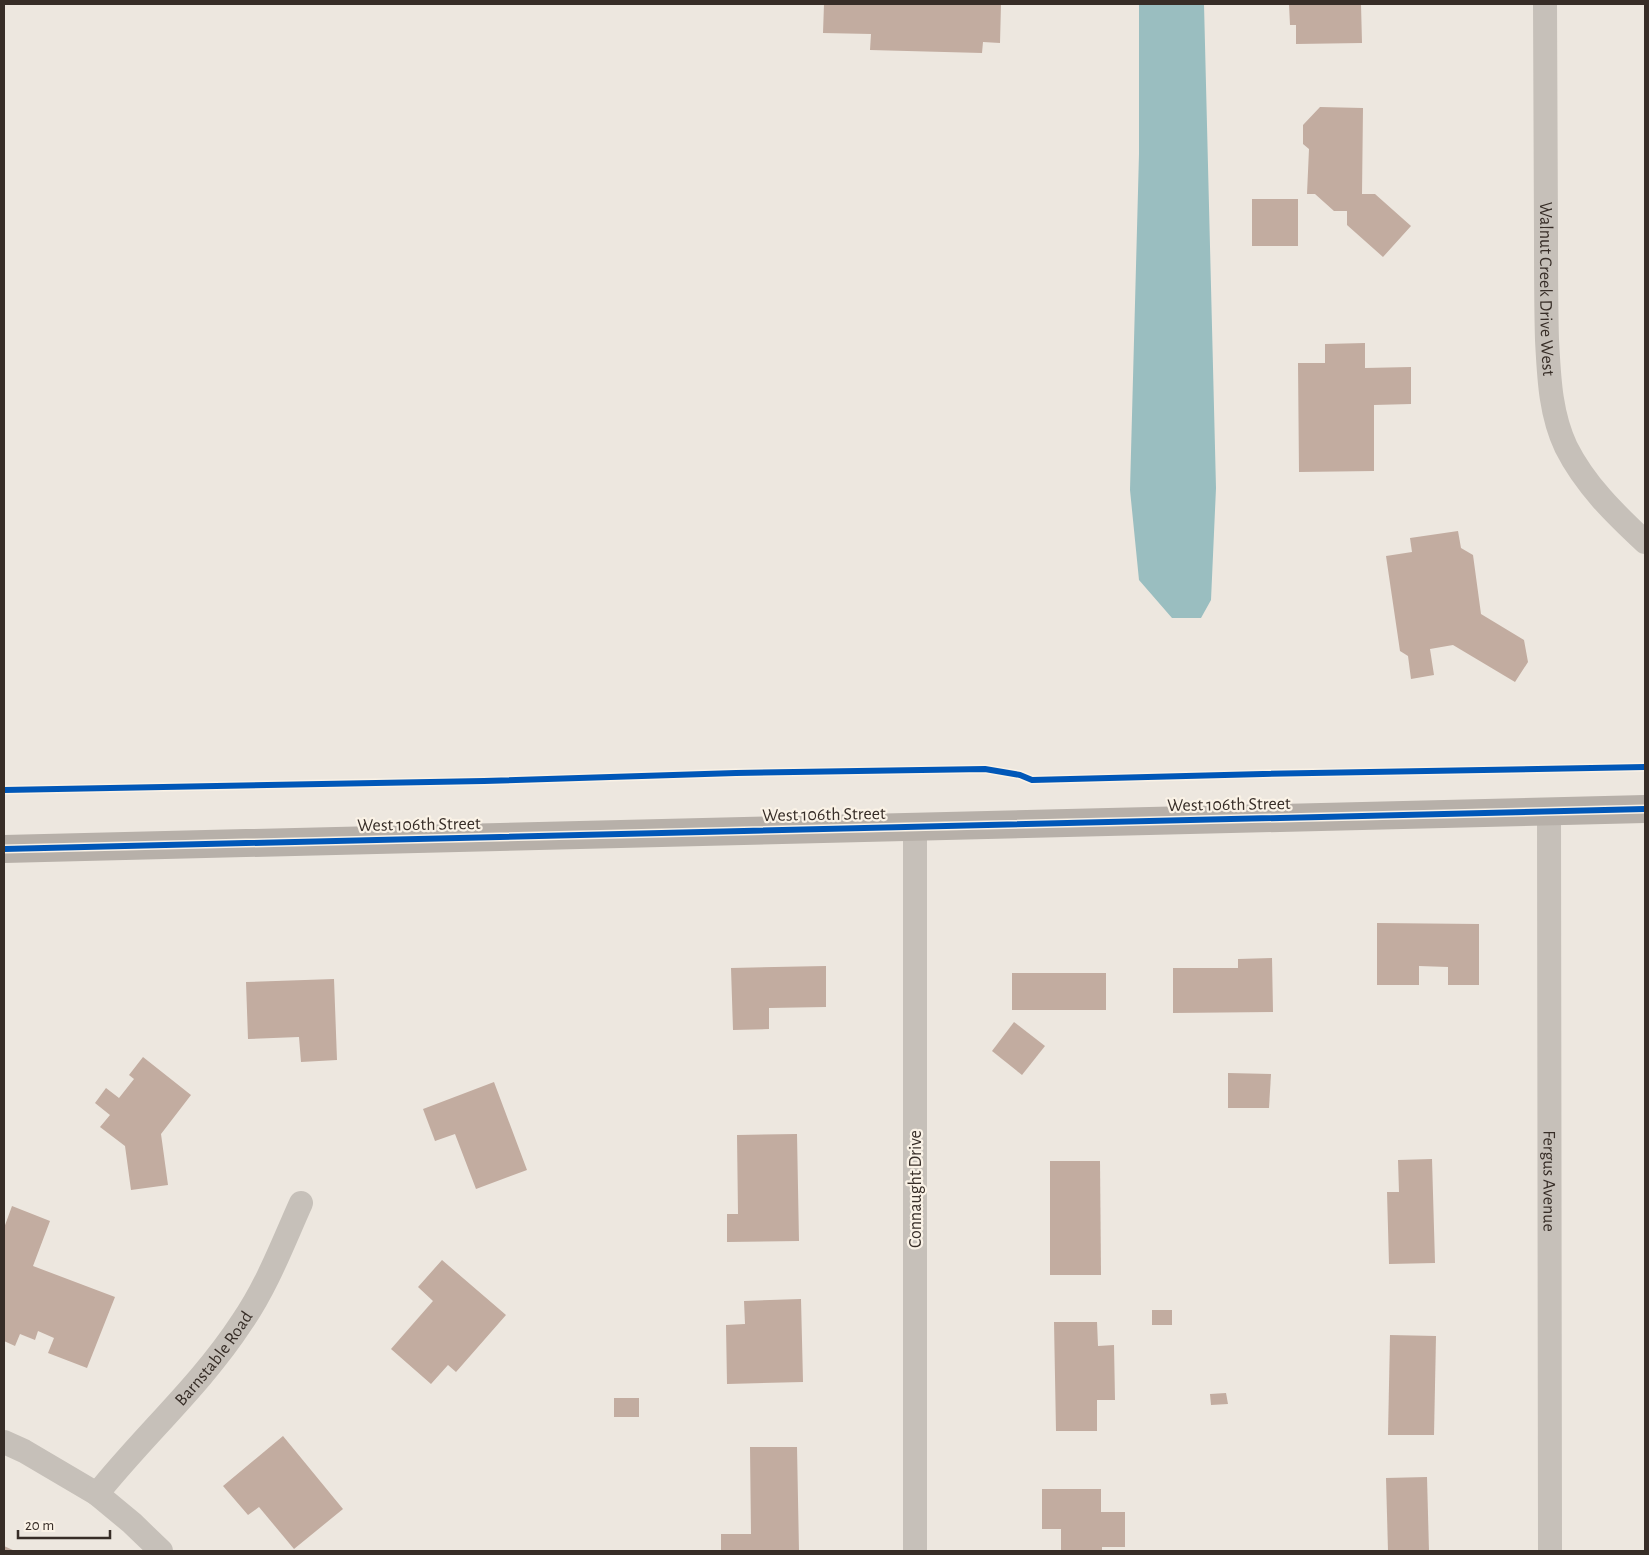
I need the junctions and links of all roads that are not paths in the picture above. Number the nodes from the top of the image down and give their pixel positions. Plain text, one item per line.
1 (1545, 4) edge
2 (1645, 542) edge
3 (1645, 809) edge
4 (1549, 811) junction
5 (915, 828) junction
6 (4, 849) edge
7 (301, 1203) dead end
8 (4, 1442) edge
9 (97, 1494) junction
10 (161, 1551) edge
11 (914, 1551) edge
12 (1550, 1551) edge

1 - 2 street, Walnut Creek Drive West
3 - 4 street, West 106th Street
4 - 5 street, West 106th Street
4 - 12 street, Fergus Avenue
5 - 6 street, West 106th Street
5 - 11 street, Connaught Drive
7 - 9 street, Barnstable Road
8 - 9 street
9 - 10 street

